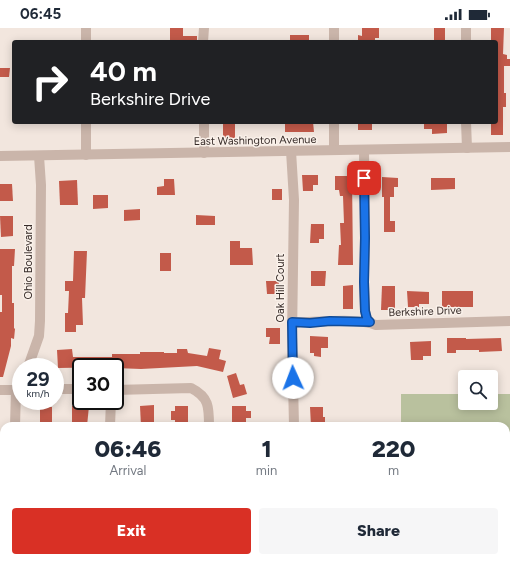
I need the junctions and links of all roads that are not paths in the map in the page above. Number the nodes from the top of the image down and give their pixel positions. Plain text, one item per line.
1 (86, 28) edge
2 (204, 28) edge
3 (334, 28) edge
4 (466, 28) edge
5 (86, 40) edge
6 (203, 40) edge
7 (334, 40) edge
8 (466, 40) edge
9 (86, 124) edge
10 (204, 124) edge
11 (334, 124) edge
12 (466, 124) edge
13 (510, 147) edge
14 (467, 148) junction
15 (334, 150) junction
16 (364, 150) junction
17 (291, 151) junction
18 (204, 153) junction
19 (86, 155) junction
20 (0, 156) edge
21 (38, 156) junction
22 (510, 321) edge
23 (292, 322) junction
24 (370, 322) junction
25 (31, 358) edge
26 (12, 387) edge
27 (0, 390) edge
28 (124, 390) edge
29 (17, 410) edge
30 (111, 410) edge
31 (15, 422) edge
32 (110, 422) edge
33 (209, 422) edge
34 (294, 422) edge

1 - 5 street
2 - 6 street
3 - 7 street
4 - 8 street
9 - 19 street
10 - 18 street
11 - 15 street
12 - 14 street
13 - 14 street, East Washington Avenue
14 - 16 street, East Washington Avenue
15 - 16 street, East Washington Avenue
15 - 17 street, East Washington Avenue
16 - 24 street
17 - 18 street, East Washington Avenue
17 - 23 street, Oak Hill Court
18 - 19 street, East Washington Avenue
19 - 21 street, East Washington Avenue
20 - 21 street, East Washington Avenue
21 - 25 street, Ohio Boulevard
22 - 24 street, Berkshire Drive
23 - 24 street, Berkshire Drive
23 - 34 street, Oak Hill Court
26 - 27 street
28 - 33 street
29 - 31 street
30 - 32 street

